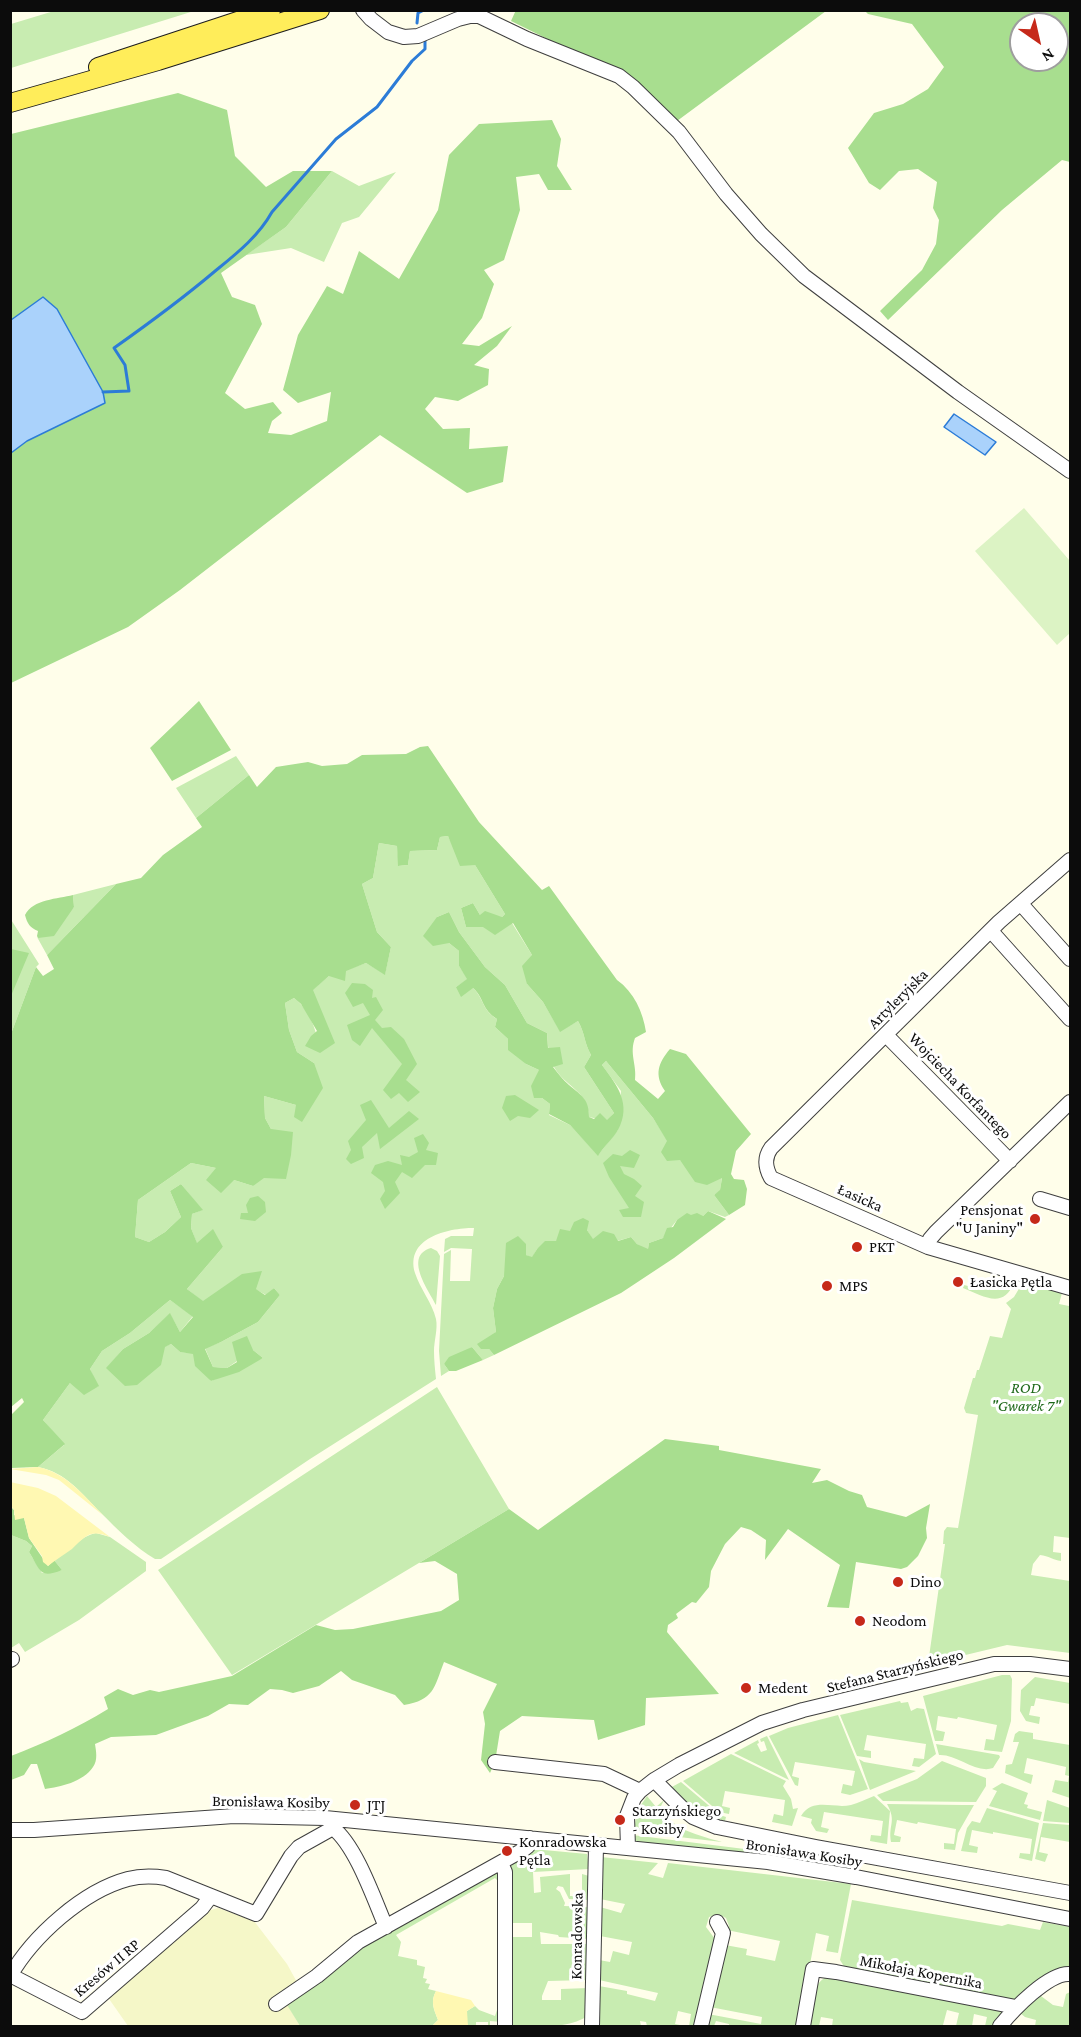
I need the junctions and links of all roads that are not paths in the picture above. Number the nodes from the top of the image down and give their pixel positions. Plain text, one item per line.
1 (271, 10) edge
2 (320, 10) edge
3 (363, 10) edge
4 (373, 10) edge
5 (380, 27) junction
6 (10, 101) edge
7 (1071, 471) edge
8 (1071, 860) edge
9 (1021, 904) junction
10 (991, 931) junction
11 (1071, 959) edge
12 (1071, 1019) edge
13 (886, 1035) junction
14 (1071, 1102) edge
15 (1010, 1161) junction
16 (767, 1171) joint
17 (1040, 1199) dead end
18 (1071, 1208) edge
19 (935, 1249) junction
20 (1071, 1288) edge
21 (1071, 1668) edge
22 (495, 1762) dead end
23 (654, 1780) junction
24 (640, 1791) junction
25 (333, 1824) junction
26 (10, 1830) edge
27 (530, 1838) junction
28 (596, 1846) junction
29 (628, 1848) junction
30 (501, 1863) junction
31 (1071, 1893) edge
32 (211, 1896) junction
33 (1071, 1919) edge
34 (717, 1922) dead end
35 (386, 1927) junction
36 (1071, 1974) edge
37 (11, 1975) edge
38 (276, 2004) dead end
39 (1016, 2007) junction
40 (505, 2026) edge
41 (592, 2026) edge
42 (701, 2026) edge
43 (803, 2026) edge
44 (1000, 2026) edge

1 - 6 main road
2 - 6 main road
3 - 5 street
4 - 5 street
5 - 7 street
8 - 9 street, Artyleryjska
9 - 10 street, Artyleryjska
9 - 11 street
10 - 12 street
10 - 13 street, Artyleryjska
13 - 15 street, Wojciecha Korfantego
13 - 16 street, Artyleryjska
14 - 15 street
15 - 19 street
16 - 19 street, Łasicka
17 - 18 street
19 - 20 street, Łasicka
21 - 23 street, Stefana Starzyńskiego
22 - 24 street
23 - 24 street, Stefana Starzyńskiego
23 - 31 street, Bronisława Kosiby
24 - 29 street, Stefana Starzyńskiego
25 - 26 street, Bronisława Kosiby
25 - 27 street, Bronisława Kosiby
25 - 32 street, Kresów II RP
25 - 35 street, Bronisława Kosiby
27 - 28 street, Bronisława Kosiby
27 - 30 street
28 - 29 street, Bronisława Kosiby
28 - 41 street, Konradowska
29 - 33 street, Bronisława Kosiby
30 - 35 street
30 - 40 street
32 - 37 street, Kresów II RP
32 - 37 street, Kresów II RP
34 - 42 street
35 - 38 street
36 - 39 street
39 - 43 street, Mikołaja Kopernika
39 - 44 street

